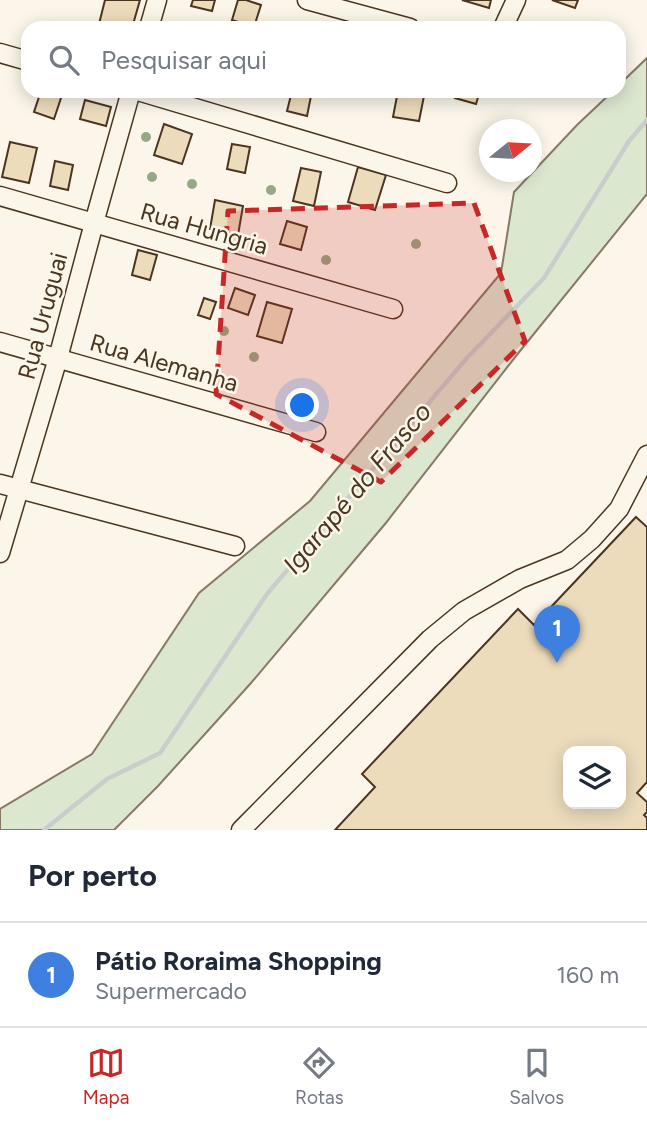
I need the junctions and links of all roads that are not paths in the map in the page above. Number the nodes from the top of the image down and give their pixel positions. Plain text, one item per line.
1 (158, 0) edge
2 (307, 0) edge
3 (516, 0) edge
4 (151, 21) edge
5 (384, 21) edge
6 (506, 21) edge
7 (0, 53) edge
8 (21, 59) edge
9 (129, 98) edge
10 (162, 98) edge
11 (447, 183) dead end
12 (0, 196) edge
13 (94, 223) junction
14 (393, 309) dead end
15 (0, 342) edge
16 (58, 358) junction
17 (316, 432) dead end
18 (647, 455) edge
19 (0, 484) edge
20 (19, 490) junction
21 (235, 546) dead end
22 (0, 553) edge
23 (241, 830) edge

1 - 4 street
2 - 5 street
3 - 6 street
7 - 8 street
9 - 13 street, Rua Uruguai
10 - 11 street
12 - 13 street, Rua Hungria
13 - 14 street, Rua Hungria
13 - 16 street, Rua Uruguai
15 - 16 street, Rua Alemanha
16 - 17 street, Rua Alemanha
16 - 20 street, Rua Uruguai
18 - 23 street
19 - 20 street
20 - 21 street
20 - 22 street, Rua Uruguai

